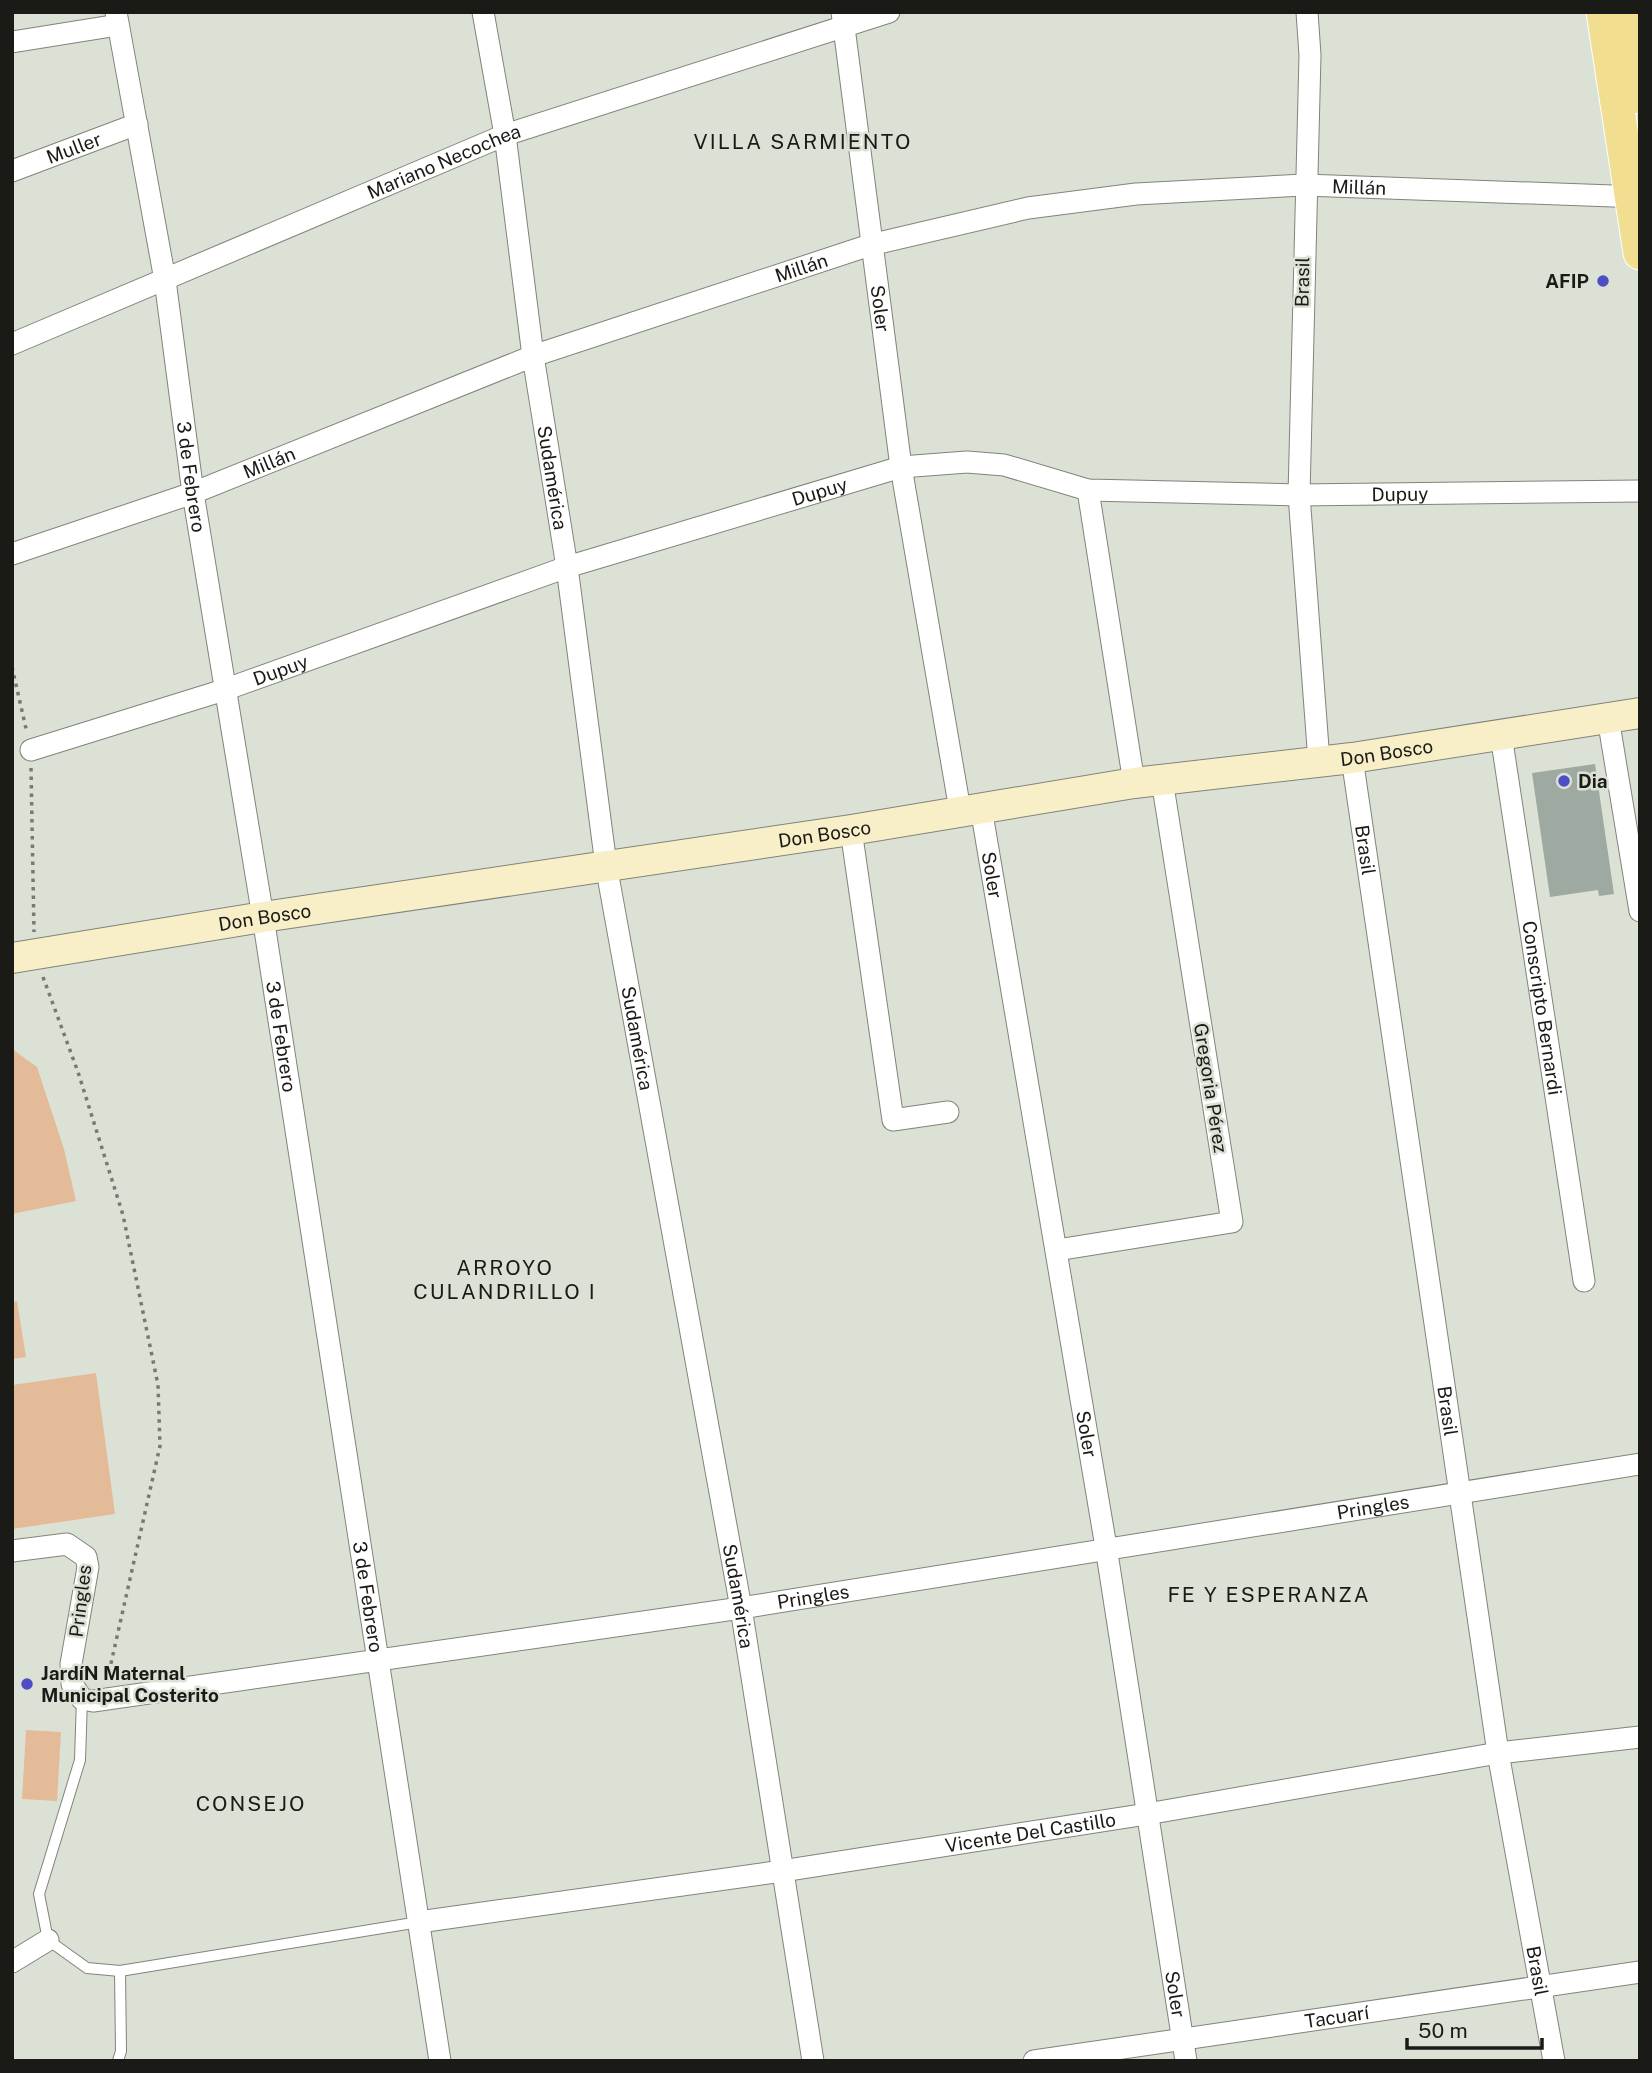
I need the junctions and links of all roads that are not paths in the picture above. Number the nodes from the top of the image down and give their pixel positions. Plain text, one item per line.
1 (483, 12) edge
2 (889, 12) edge
3 (1307, 12) edge
4 (1603, 12) edge
5 (1626, 12) edge
6 (117, 19) edge
7 (844, 20) edge
8 (12, 42) edge
9 (1640, 97) edge
10 (137, 124) junction
11 (505, 135) junction
12 (12, 170) edge
13 (1304, 185) junction
14 (1635, 197) edge
15 (870, 245) junction
16 (1640, 253) edge
17 (165, 280) junction
18 (12, 344) edge
19 (533, 356) junction
20 (901, 467) junction
21 (1088, 490) junction
22 (1640, 491) edge
23 (193, 493) junction
24 (1298, 495) junction
25 (12, 554) edge
26 (567, 567) junction
27 (224, 690) junction
28 (1640, 713) edge
29 (1608, 718) junction
30 (1501, 735) junction
31 (31, 750) road end
32 (1352, 758) junction
33 (1319, 761) junction
34 (1148, 781) junction
35 (971, 809) junction
36 (851, 830) junction
37 (606, 865) junction
38 (1640, 911) edge
39 (263, 917) junction
40 (23, 956) edge
41 (948, 1112) dead end
42 (1057, 1250) junction
43 (1584, 1281) dead end
44 (1640, 1464) edge
45 (1461, 1493) junction
46 (1106, 1548) junction
47 (12, 1551) edge
48 (741, 1608) junction
49 (379, 1660) junction
50 (92, 1699) junction
51 (1640, 1737) edge
52 (1498, 1753) junction
53 (1147, 1814) junction
54 (782, 1871) junction
55 (419, 1922) junction
56 (48, 1940) junction
57 (12, 1962) edge
58 (120, 1971) junction
59 (1640, 1972) edge
60 (1542, 1987) junction
61 (1182, 2038) junction
62 (118, 2061) edge
63 (440, 2061) edge
64 (813, 2061) edge
65 (1034, 2061) edge
66 (1186, 2061) edge
67 (1554, 2061) edge

1 - 11 street, Sudamérica
2 - 7 street, Mariano Necochea
3 - 13 street, Brasil
4 - 14 main road
5 - 9 main road
6 - 8 street
6 - 10 street, 3 de Febrero
7 - 11 street, Mariano Necochea
7 - 15 street, Soler
10 - 12 street, Muller
10 - 17 street, 3 de Febrero
11 - 17 street, Mariano Necochea
11 - 19 street, Sudamérica
13 - 14 street, Millán
13 - 15 street, Millán
13 - 24 street, Brasil
14 - 16 main road
15 - 19 street, Millán
15 - 20 street, Soler
17 - 18 street, Mariano Necochea
17 - 23 street, 3 de Febrero
19 - 23 street, Millán
19 - 26 street, Sudamérica
20 - 21 street, Dupuy
20 - 26 street, Dupuy
20 - 35 street, Soler
21 - 24 street, Dupuy
21 - 34 street
22 - 24 street, Dupuy
23 - 25 street, Millán
23 - 27 street, 3 de Febrero
24 - 33 street, Brasil
26 - 27 street, Dupuy
26 - 37 street, Sudamérica
27 - 31 street, Dupuy
27 - 39 street, 3 de Febrero
28 - 29 main road, Don Bosco
29 - 30 main road, Don Bosco
29 - 38 street
30 - 32 main road, Don Bosco
30 - 43 street, Conscripto Bernardi
32 - 33 main road, Don Bosco
32 - 45 street, Brasil
33 - 34 main road, Don Bosco
34 - 35 main road, Don Bosco
34 - 42 street, Gregoria Pérez
35 - 36 main road, Don Bosco
35 - 42 street, Soler
36 - 37 main road, Don Bosco
36 - 41 street
37 - 39 main road, Don Bosco
37 - 48 street, Sudamérica
39 - 40 main road, Don Bosco
39 - 49 street, 3 de Febrero
42 - 46 street, Soler
44 - 45 street, Pringles
45 - 46 street, Pringles
45 - 52 street, Brasil
46 - 48 street, Pringles
46 - 53 street, Soler
47 - 50 street, Pringles
48 - 49 street, Pringles
48 - 54 street, Sudamérica
49 - 50 street, Pringles
49 - 55 street, 3 de Febrero
50 - 56 lane
51 - 52 street, Vicente Del Castillo
52 - 53 street, Vicente Del Castillo
52 - 60 street, Brasil
53 - 54 street, Vicente Del Castillo
53 - 61 street, Soler
54 - 55 street, Vicente Del Castillo
54 - 64 street, Sudamérica
55 - 58 lane
55 - 63 street, 3 de Febrero
56 - 57 street
56 - 58 lane
58 - 62 lane
59 - 60 street, Tacuarí
60 - 61 street, Tacuarí
60 - 67 street, Brasil
61 - 65 street, Tacuarí
61 - 66 street, Soler

